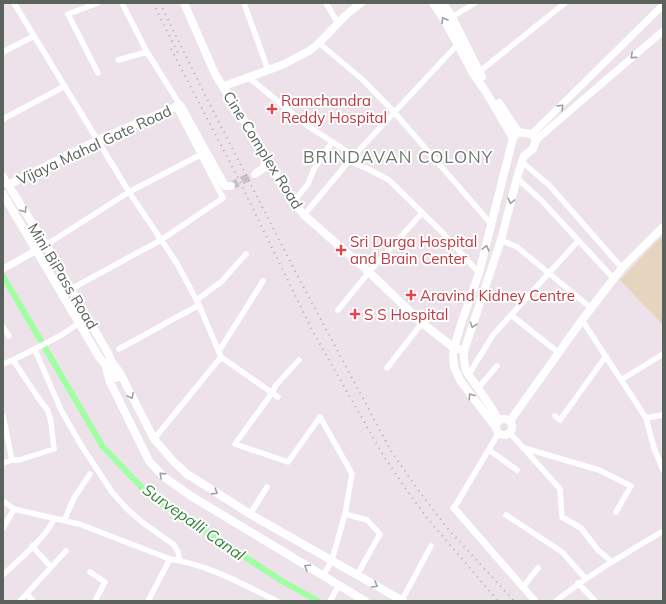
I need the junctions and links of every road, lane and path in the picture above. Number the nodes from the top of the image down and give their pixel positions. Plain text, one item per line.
1 (14, 3) edge
2 (98, 3) edge
3 (122, 3) edge
4 (184, 3) edge
5 (244, 3) edge
6 (326, 3) edge
7 (361, 3) edge
8 (433, 3) edge
9 (443, 3) edge
10 (475, 3) edge
11 (565, 3) edge
12 (663, 5) edge
13 (452, 17) junction
14 (338, 23) junction
15 (663, 31) edge
16 (34, 36) junction
17 (319, 43) junction
18 (457, 45) junction
19 (3, 52) edge
20 (147, 52) junction
21 (118, 60) dead end
22 (268, 70) junction
23 (479, 72) junction
24 (98, 73) dead end
25 (248, 77) junction
26 (65, 86) junction
27 (224, 86) junction
28 (178, 106) junction
29 (394, 112) junction
30 (3, 119) edge
31 (534, 137) junction
32 (515, 138) junction
33 (98, 140) junction
34 (332, 142) junction
35 (263, 150) junction
36 (200, 156) junction
37 (354, 156) junction
38 (523, 159) junction
39 (349, 162) junction
40 (255, 174) tunnel mouth
41 (3, 177) edge
42 (517, 178) junction
43 (8, 185) junction
44 (231, 186) dead end
45 (129, 192) junction
46 (3, 194) edge
47 (294, 201) junction
48 (422, 213) junction
49 (304, 215) junction
50 (492, 225) junction
51 (663, 227) edge
52 (161, 240) junction
53 (501, 240) junction
54 (578, 241) junction
55 (46, 245) junction
56 (37, 250) junction
57 (246, 254) dead end
58 (622, 268) junction
59 (3, 269) edge
60 (369, 272) junction
61 (479, 273) junction
62 (548, 273) junction
63 (614, 279) junction
64 (263, 281) dead end
65 (71, 290) junction
66 (198, 302) junction
67 (591, 308) junction
68 (338, 310) dead end
69 (511, 315) junction
70 (582, 320) junction
71 (79, 323) junction
72 (422, 323) junction
73 (3, 327) edge
74 (9, 336) dead end
75 (454, 348) junction
76 (36, 349) junction
77 (119, 349) dead end
78 (464, 351) junction
79 (558, 353) junction
80 (220, 354) junction
81 (663, 354) edge
82 (606, 356) junction
83 (13, 360) junction
84 (299, 360) dead end
85 (108, 363) junction
86 (3, 364) edge
87 (497, 366) dead end
88 (387, 368) dead end
89 (469, 374) junction
90 (116, 378) dead end
91 (621, 380) junction
92 (478, 388) junction
93 (272, 393) junction
94 (278, 397) dead end
95 (663, 415) edge
96 (3, 416) edge
97 (556, 416) dead end
98 (646, 418) junction
99 (510, 421) junction
100 (498, 427) junction
101 (510, 433) junction
102 (154, 439) junction
103 (523, 448) junction
104 (489, 450) junction
105 (12, 460) junction
106 (661, 460) edge
107 (3, 463) edge
108 (517, 470) dead end
109 (663, 470) edge
110 (90, 474) dead end
111 (267, 487) dead end
112 (3, 501) edge
113 (14, 508) junction
114 (454, 508) joint
115 (616, 512) dead end
116 (250, 514) junction
117 (345, 514) junction
118 (506, 515) dead end
119 (54, 519) junction
120 (64, 521) junction
121 (3, 528) edge
122 (663, 531) edge
123 (32, 546) junction
124 (431, 546) dead end
125 (66, 551) dead end
126 (170, 559) junction
127 (332, 560) junction
128 (180, 561) junction
129 (611, 562) junction
130 (51, 567) junction
131 (538, 568) dead end
132 (90, 572) dead end
133 (3, 575) edge
134 (357, 575) junction
135 (323, 576) junction
136 (586, 578) junction
137 (578, 583) junction
138 (339, 585) junction
139 (523, 587) junction
140 (27, 594) junction
141 (20, 601) edge
142 (34, 601) edge
143 (95, 601) edge
144 (148, 601) edge
145 (277, 601) edge
146 (330, 601) edge
147 (365, 601) edge
148 (402, 601) edge
149 (535, 601) edge
150 (556, 601) edge
151 (595, 601) edge

1 - 16 street
2 - 24 street
3 - 20 street
4 - 27 main road, Cine Complex Road
5 - 22 street
6 - 14 street
7 - 14 main road
18 -> 8 main road
9 - 13 main road
10 - 13 street
11 - 23 street
31 -> 12 street
13 - 23 main road
14 - 17 main road
15 -> 31 street
16 - 19 street
16 - 26 street
17 - 22 main road
17 - 29 street
18 - 29 street
18 - 32 main road
20 - 21 street
20 - 28 street
22 - 25 main road
23 - 32 main road
25 - 27 main road
25 - 34 street
26 - 30 street
26 - 33 street
27 - 35 main road, Cine Complex Road
28 - 33 main road, Vijaya Mahal Gate Road
28 - 36 street
28 - 44 main road
29 - 37 street
29 - 50 street
31 - 32 main road
31 - 38 main road
32 - 38 main road
32 - 50 main road
33 - 43 main road, Vijaya Mahal Gate Road
33 - 45 street
34 - 37 street
34 - 47 street
35 - 40 main road
35 - 47 main road, Cine Complex Road
36 - 45 street
36 - 52 street
37 - 39 street
38 - 42 main road
38 - 58 street
39 - 48 street
39 - 49 street
41 - 43 main road, Mini BiPass Road
42 -> 53 main road
42 - 54 street
43 -> 55 main road, Mini BiPass Road
45 - 52 street
45 - 55 street
46 - 56 main road
47 - 49 main road, Cine Complex Road
48 - 60 street
48 - 61 street
49 - 60 main road, Cine Complex Road
61 -> 50 main road
51 - 58 main road
52 - 65 street
52 - 66 street
53 - 62 street
53 -> 78 main road
54 - 62 street
54 - 63 street
55 - 56 street
55 - 65 main road, Mini BiPass Road
56 - 59 street
56 - 71 main road
57 - 66 street
58 - 63 main road
60 - 68 street
60 - 72 main road, Cine Complex Road
61 - 75 main road
62 - 67 street
62 - 69 street
63 - 67 main road
64 - 80 street
65 - 85 main road, Mini BiPass Road
66 - 77 street
66 - 80 street
67 - 70 main road
69 - 79 street
69 - 89 street
70 - 79 main road
70 - 82 street
71 - 76 street
71 - 85 main road
72 - 75 main road, Cine Complex Road
72 - 88 street
73 - 74 street
75 - 78 main road, Cine Complex Road
100 -> 75 main road
76 - 83 street
76 - 128 street
78 - 89 main road
79 - 99 main road
80 - 93 street
80 - 102 street
81 - 91 street
82 - 91 street
82 - 97 street
83 - 86 street
83 - 105 street
84 - 93 street
85 - 90 main road
85 -> 102 main road
135 -> 85 main road
87 - 92 street
89 - 92 main road
91 - 98 street
92 - 100 main road
93 - 94 street
93 - 117 street
95 - 98 street
96 - 105 street
98 - 106 street
99 - 100 main road
99 - 101 main road
100 - 101 main road
100 - 104 street
101 - 103 street
102 -> 116 main road
103 - 115 street
103 - 129 street
104 - 108 street
104 - 114 street
105 - 107 street
106 - 109 street
110 - 120 street
111 - 116 street
112 - 113 street
113 - 119 street
113 - 121 street
114 - 139 street
116 - 127 main road
117 - 127 street
117 - 134 street
118 - 136 street
119 - 120 street
119 - 123 street
120 - 126 street
122 - 129 street
123 - 130 street
123 - 133 street
124 - 148 street
125 - 130 street
126 - 128 street
126 - 144 street
127 - 134 main road
127 - 135 street
128 - 145 street
129 - 136 street
130 - 140 street
131 - 139 street
132 - 143 street
134 -> 148 main road
135 - 138 main road
136 - 137 street
137 - 150 street
137 - 151 street
138 - 146 street
138 - 147 main road
139 - 149 street
140 - 141 street
140 - 142 street

